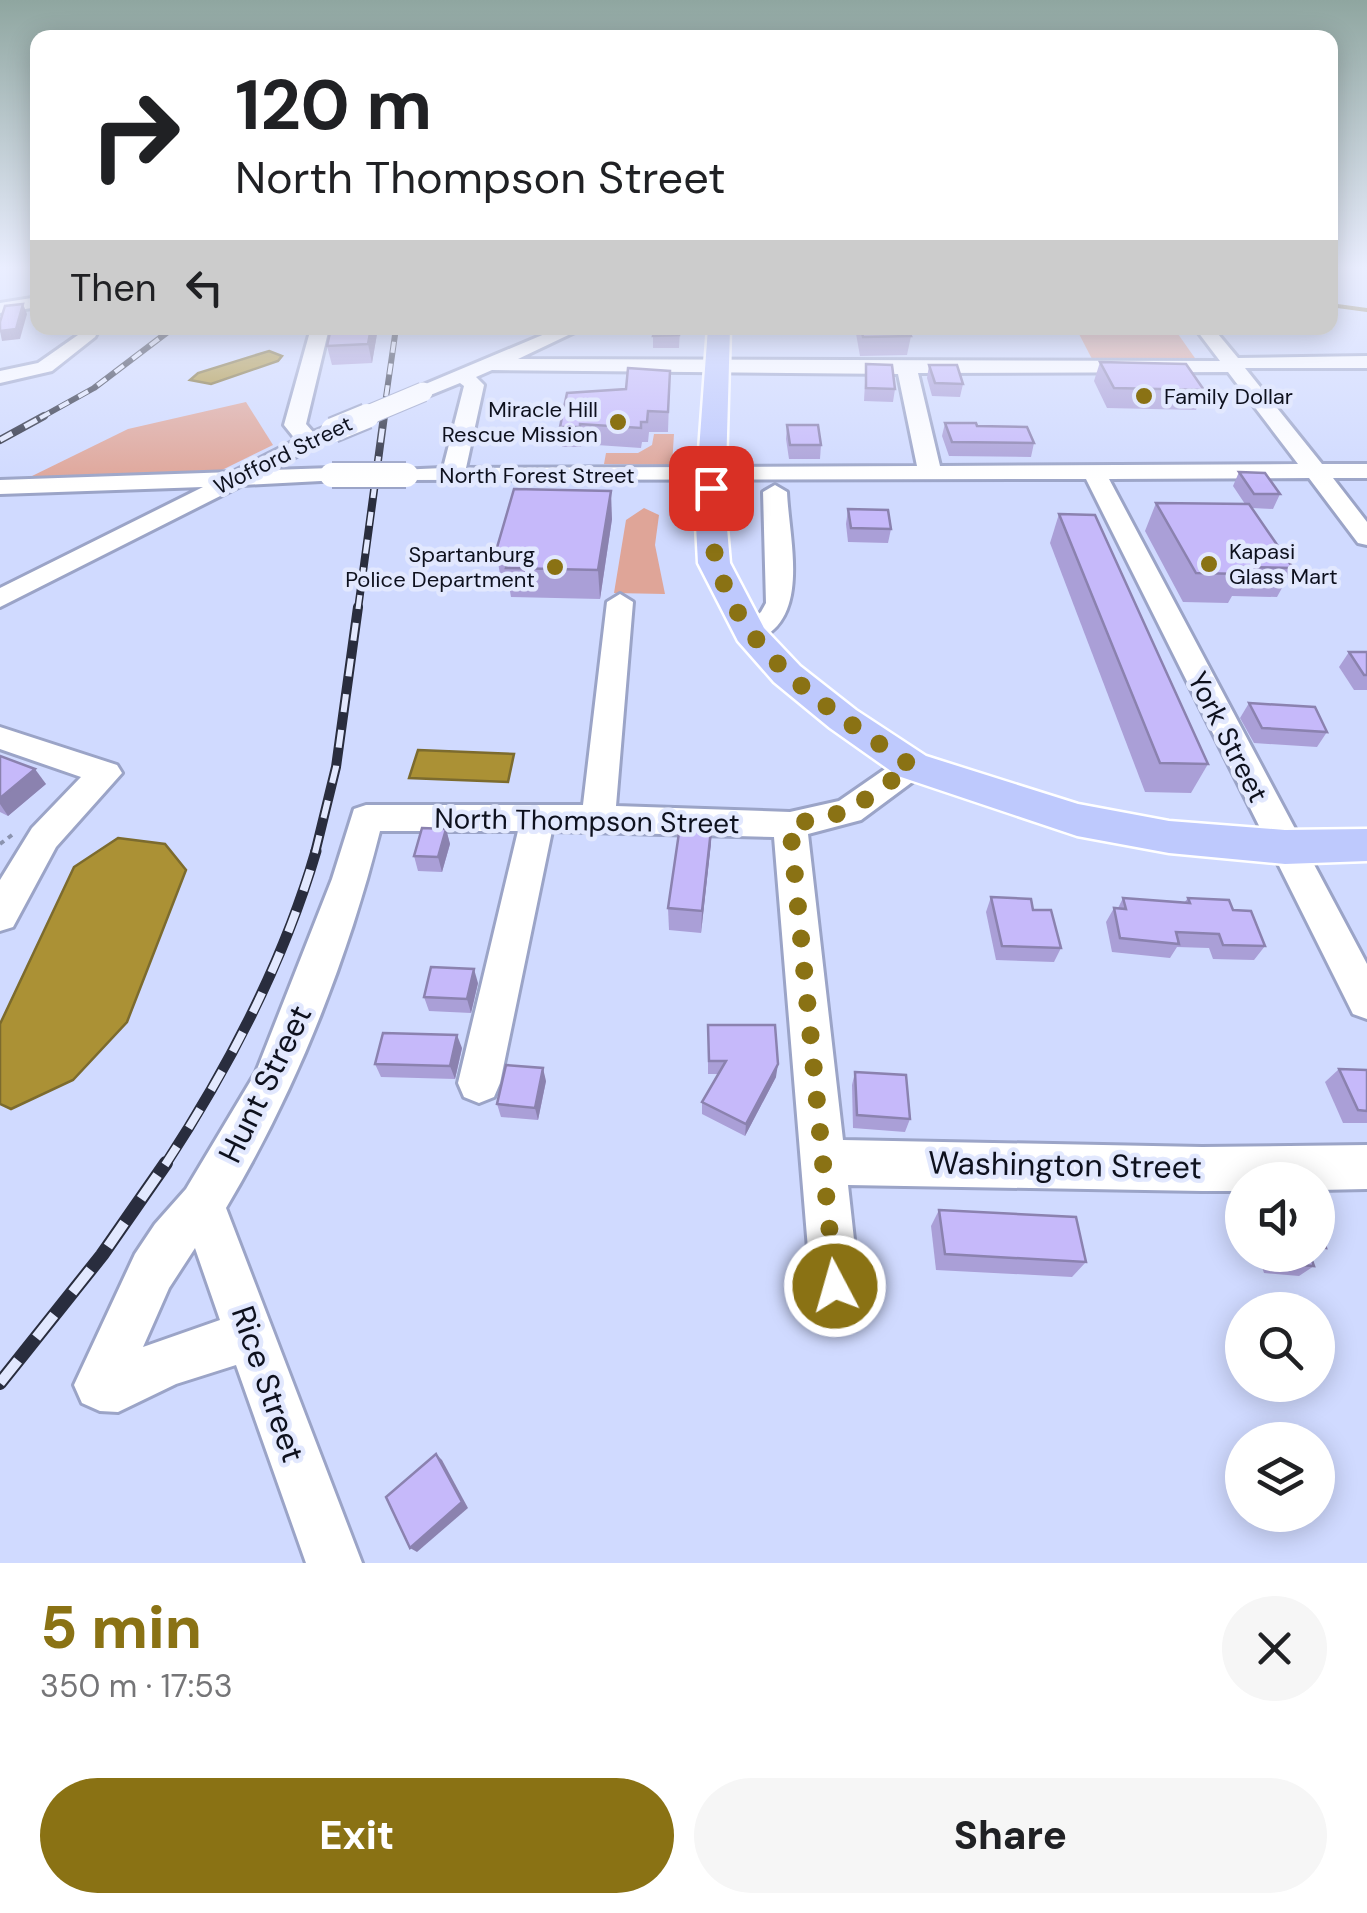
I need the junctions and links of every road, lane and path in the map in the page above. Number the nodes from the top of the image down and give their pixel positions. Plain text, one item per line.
1 (78, 340) edge
2 (317, 340) edge
3 (545, 340) edge
4 (718, 340) edge
5 (1213, 340) edge
6 (1367, 362) edge
7 (488, 364) junction
8 (906, 366) junction
9 (1234, 366) junction
10 (714, 368) junction
11 (463, 375) junction
12 (0, 377) edge
13 (309, 441) junction
14 (1094, 470) junction
15 (930, 471) junction
16 (1367, 471) edge
17 (1313, 472) junction
18 (453, 474) junction
19 (713, 475) junction
20 (236, 477) junction
21 (0, 487) edge
22 (774, 492) dead end
23 (1367, 538) edge
24 (0, 598) edge
25 (620, 602) dead end
26 (750, 634) junction
27 (0, 738) edge
28 (912, 766) junction
29 (366, 818) joint
30 (598, 818) junction
31 (538, 820) junction
32 (790, 825) junction
33 (1367, 845) edge
34 (1285, 847) junction
35 (0, 916) edge
36 (1367, 1002) edge
37 (479, 1083) dead end
38 (822, 1162) junction
39 (1367, 1168) edge
40 (202, 1205) junction
41 (835, 1286) dead end
42 (250, 1335) junction
43 (334, 1563) edge

1 - 12 street
2 - 13 street
3 - 7 street, Wofford Street
4 - 10 main road
5 - 9 street
6 - 9 street
7 - 10 street
7 - 11 street, Wofford Street
8 - 9 street
8 - 10 street
8 - 15 street
9 - 17 street
10 - 19 main road
11 - 13 street, Wofford Street, bridge
11 - 18 street
13 - 20 street, Wofford Street
14 - 15 street, North Forest Street
14 - 17 street, North Forest Street
14 - 34 street, York Street
15 - 19 street, North Forest Street
16 - 17 street, North Forest Street
17 - 23 street
18 - 19 street, North Forest Street
18 - 20 street, North Forest Street, bridge
19 - 26 main road
20 - 21 street, North Forest Street
20 - 24 street, Wofford Street
22 - 26 street
25 - 30 street
26 - 28 main road
27 - 35 street
28 - 32 street, North Thompson Street
28 - 34 main road
29 - 31 street, North Thompson Street
29 - 40 street, Hunt Street
30 - 31 street, North Thompson Street
30 - 32 street, North Thompson Street
31 - 37 street
32 - 38 street
33 - 34 main road
34 - 36 street, York Street
38 - 39 street, Washington Street
38 - 41 street
40 - 42 street, Rice Street
40 - 42 street, Hunt Street
42 - 43 street, Rice Street

